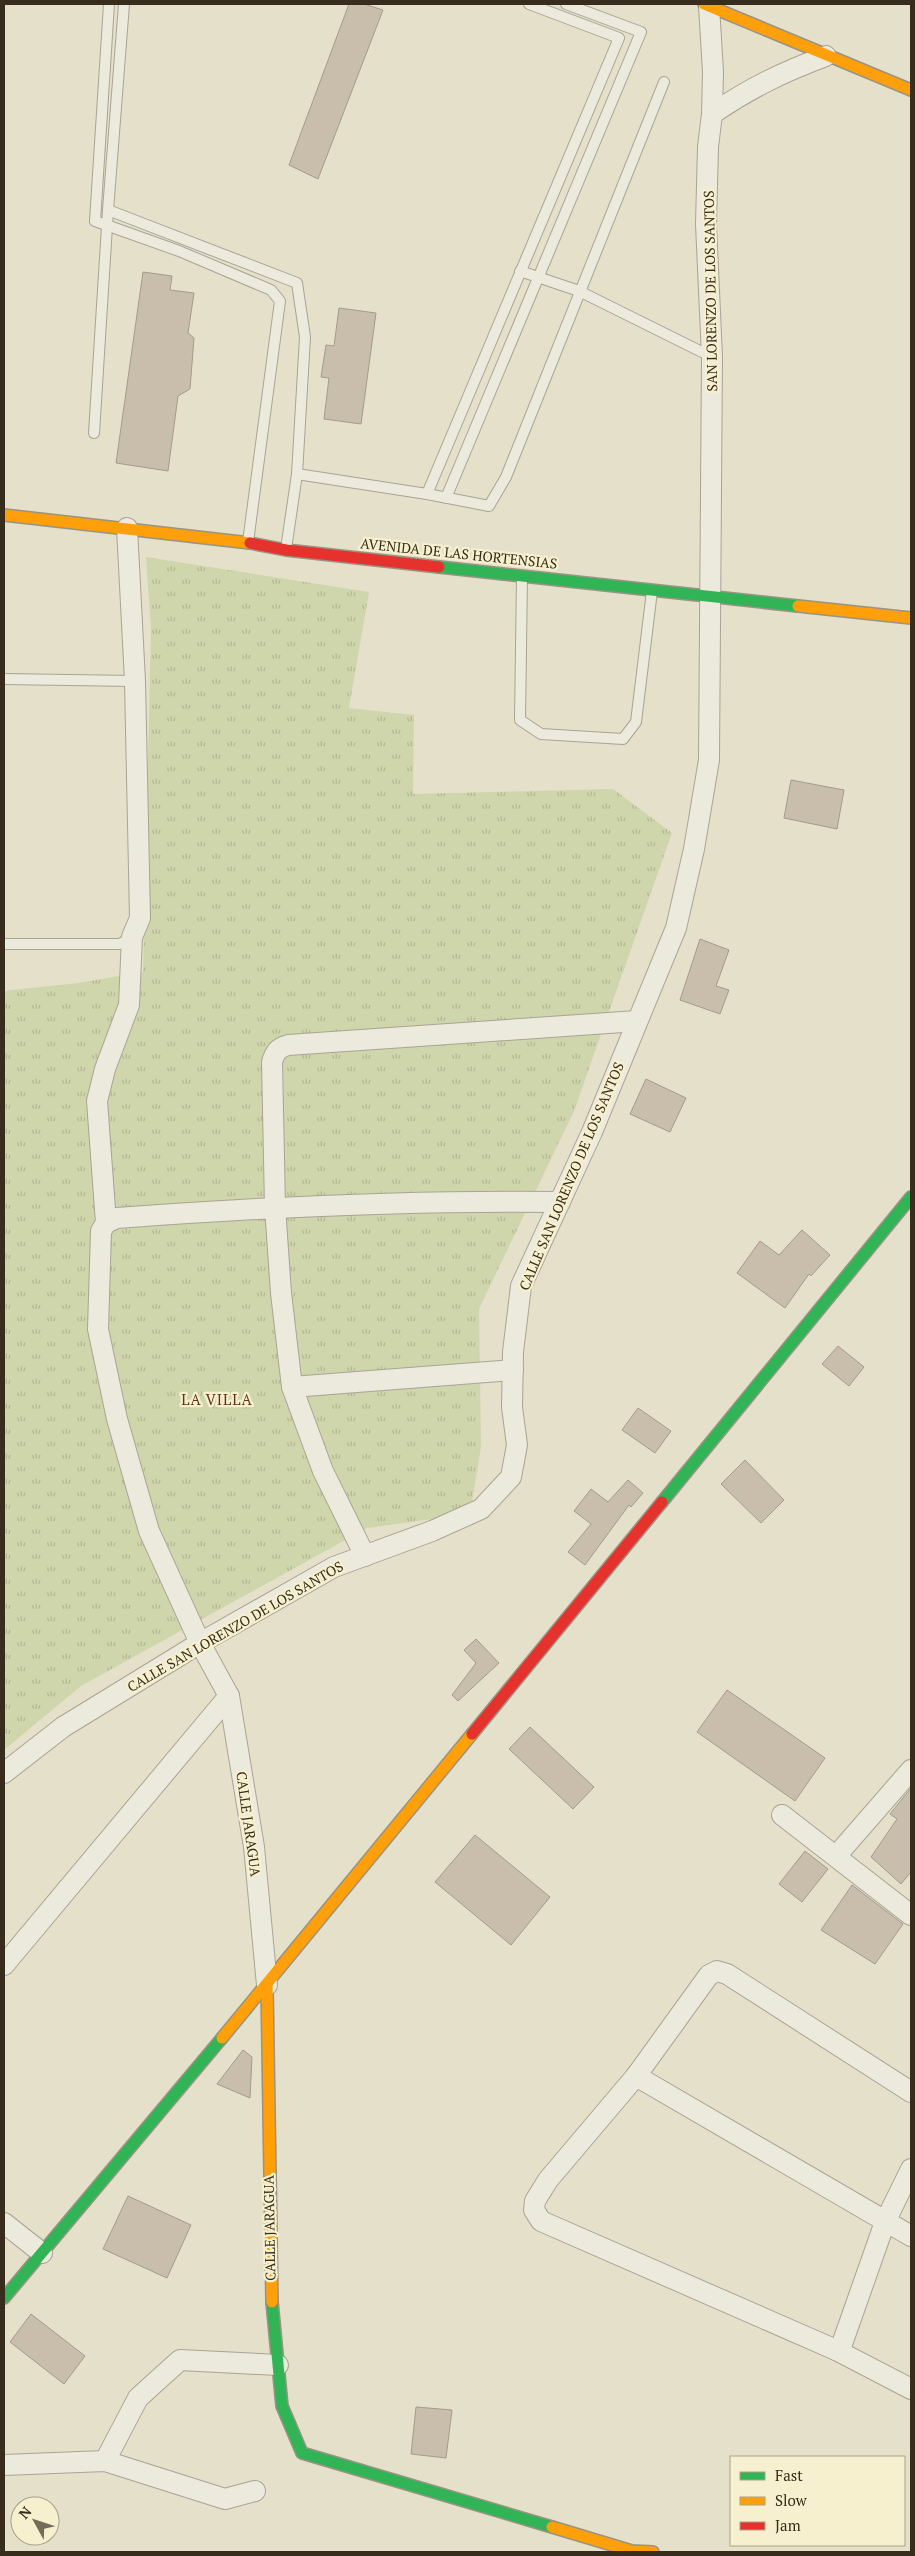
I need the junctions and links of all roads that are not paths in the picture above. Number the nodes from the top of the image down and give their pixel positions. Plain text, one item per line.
1 (109, 4) edge
2 (124, 4) edge
3 (528, 4) edge
4 (566, 4) edge
5 (706, 5) edge
6 (826, 56) junction
7 (664, 82) dead end
8 (911, 90) edge
9 (712, 114) junction
10 (108, 210) junction
11 (107, 226) junction
12 (520, 271) junction
13 (539, 277) junction
14 (580, 291) junction
15 (712, 356) junction
16 (94, 433) dead end
17 (297, 474) junction
18 (427, 494) junction
19 (446, 498) junction
20 (4, 515) edge
21 (127, 528) junction
22 (248, 542) junction
23 (286, 550) junction
24 (522, 575) junction
25 (652, 590) junction
26 (710, 596) junction
27 (911, 618) edge
28 (4, 678) edge
29 (135, 681) junction
30 (132, 938) junction
31 (4, 944) edge
32 (637, 1021) junction
33 (911, 1197) edge
34 (560, 1202) junction
35 (275, 1206) junction
36 (106, 1223) junction
37 (513, 1370) junction
38 (292, 1387) junction
39 (365, 1556) junction
40 (200, 1644) junction
41 (229, 1696) junction
42 (911, 1770) edge
43 (4, 1773) edge
44 (782, 1815) dead end
45 (836, 1855) junction
46 (911, 1914) edge
47 (4, 1965) edge
48 (267, 1985) junction
49 (636, 2076) junction
50 (911, 2092) edge
51 (911, 2169) edge
52 (885, 2222) junction
53 (4, 2223) edge
54 (911, 2236) edge
55 (42, 2253) junction
56 (4, 2298) edge
57 (836, 2350) junction
58 (278, 2365) junction
59 (911, 2389) edge
60 (105, 2460) junction
61 (4, 2465) edge
62 (255, 2492) dead end
63 (653, 2552) edge

1 - 11 lane
2 - 10 lane
3 - 12 lane
4 - 13 lane
5 - 6 main road
5 - 9 street, SAN LORENZO DE LOS SANTOS
6 - 8 main road
6 - 9 street
7 - 14 lane
9 - 15 street, SAN LORENZO DE LOS SANTOS
10 - 11 lane
10 - 17 lane
11 - 16 lane
11 - 22 lane
12 - 13 lane
12 - 18 lane
13 - 14 lane
13 - 19 lane
14 - 15 lane
14 - 19 lane
15 - 26 street, SAN LORENZO DE LOS SANTOS
17 - 18 lane
17 - 23 lane
18 - 19 lane
20 - 21 main road, AVENIDA DE LAS HORTENSIAS
21 - 22 main road, AVENIDA DE LAS HORTENSIAS
21 - 29 street, CALLE JARAGUA
22 - 23 main road, AVENIDA DE LAS HORTENSIAS
23 - 24 main road, AVENIDA DE LAS HORTENSIAS
24 - 25 main road, AVENIDA DE LAS HORTENSIAS
24 - 25 lane
25 - 26 main road, AVENIDA DE LAS HORTENSIAS
26 - 27 main road, AVENIDA DE LAS HORTENSIAS
26 - 32 street, CALLE SAN LORENZO DE LOS SANTOS
28 - 29 lane
29 - 30 street, CALLE JARAGUA
30 - 31 lane
30 - 36 street, CALLE JARAGUA
32 - 34 street, CALLE SAN LORENZO DE LOS SANTOS
32 - 35 street
33 - 48 main road
34 - 35 street
34 - 37 street, CALLE SAN LORENZO DE LOS SANTOS
35 - 36 street
35 - 38 street
36 - 40 street, CALLE JARAGUA
37 - 38 street
37 - 39 street, CALLE SAN LORENZO DE LOS SANTOS
38 - 39 street
39 - 40 street, CALLE SAN LORENZO DE LOS SANTOS
40 - 41 street, CALLE JARAGUA
40 - 43 street, CALLE SAN LORENZO DE LOS SANTOS
41 - 47 street
41 - 48 street, CALLE JARAGUA
42 - 45 street
44 - 45 street
45 - 46 street
48 - 55 main road
48 - 58 main road, CALLE JARAGUA
49 - 50 street
49 - 52 street
49 - 57 street
51 - 52 street
52 - 54 street
52 - 57 street
53 - 55 street
55 - 56 main road
57 - 59 street
58 - 60 street
58 - 63 main road, CALLE JARAGUA
60 - 61 street
60 - 62 street

